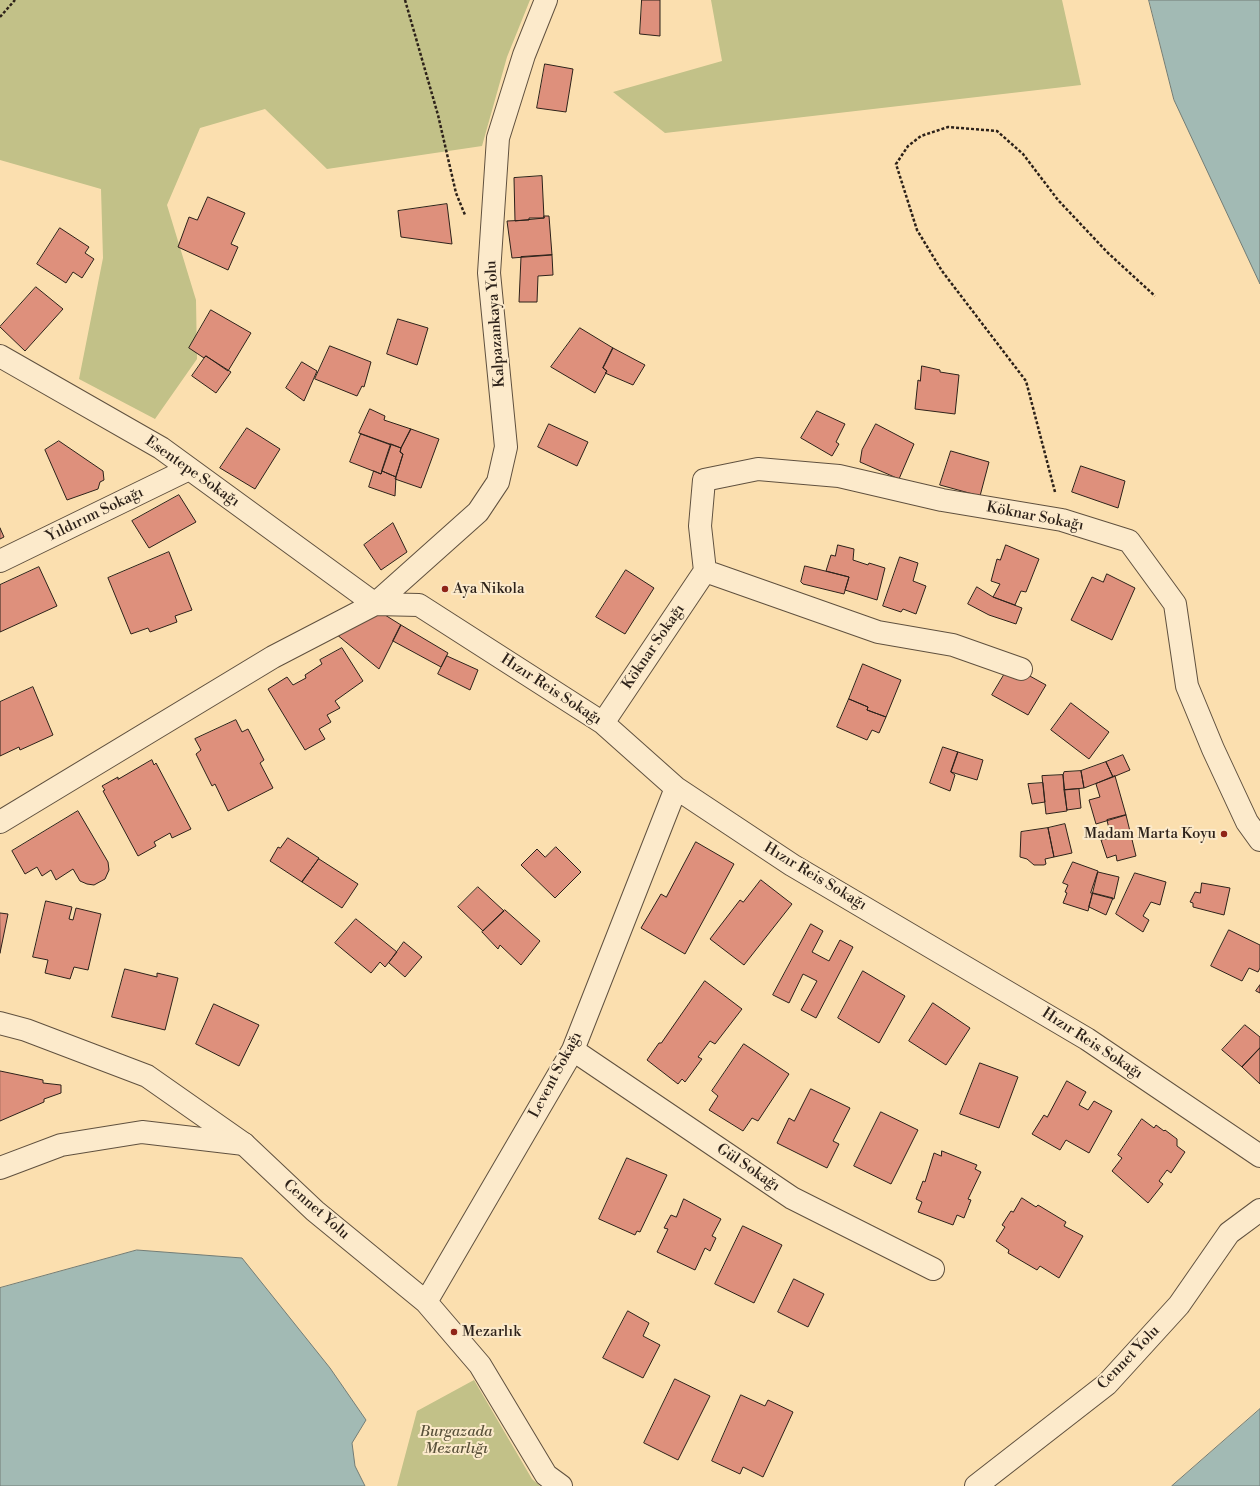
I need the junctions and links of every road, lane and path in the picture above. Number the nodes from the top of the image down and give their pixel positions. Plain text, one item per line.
1 (15, 0) edge
2 (405, 0) edge
3 (546, 0) edge
4 (0, 17) edge
5 (468, 222) dead end
6 (1155, 296) dead end
7 (0, 356) edge
8 (189, 469) junction
9 (1062, 520) junction
10 (0, 561) edge
11 (705, 571) junction
12 (375, 604) junction
13 (1021, 670) dead end
14 (603, 723) junction
15 (676, 788) junction
16 (0, 822) edge
17 (1260, 840) edge
18 (0, 1023) edge
19 (573, 1050) junction
20 (244, 1144) junction
21 (1260, 1156) edge
22 (0, 1168) edge
23 (1260, 1210) edge
24 (933, 1269) dead end
25 (426, 1302) junction
26 (561, 1486) edge
27 (976, 1486) edge

1 - 4 path
2 - 5 path
3 - 12 street, Kalpazankaya Yolu
6 - 9 path
7 - 8 street, Esentepe Sokağı
8 - 10 street, Yıldırım Sokağı
8 - 12 street, Esentepe Sokağı
9 - 11 street, Köknar Sokağı
9 - 17 street, Köknar Sokağı
11 - 13 street
11 - 14 street, Köknar Sokağı
12 - 14 street, Hızır Reis Sokağı
12 - 16 street, Kalpazankaya Yolu
14 - 15 street, Hızır Reis Sokağı
15 - 19 street, Levent Sokağı
15 - 21 street, Hızır Reis Sokağı
18 - 20 street, Cennet Yolu
19 - 24 street, Gül Sokağı
19 - 25 street, Levent Sokağı
20 - 22 street
20 - 25 street, Cennet Yolu
23 - 27 street, Cennet Yolu
25 - 26 street, Cennet Yolu

